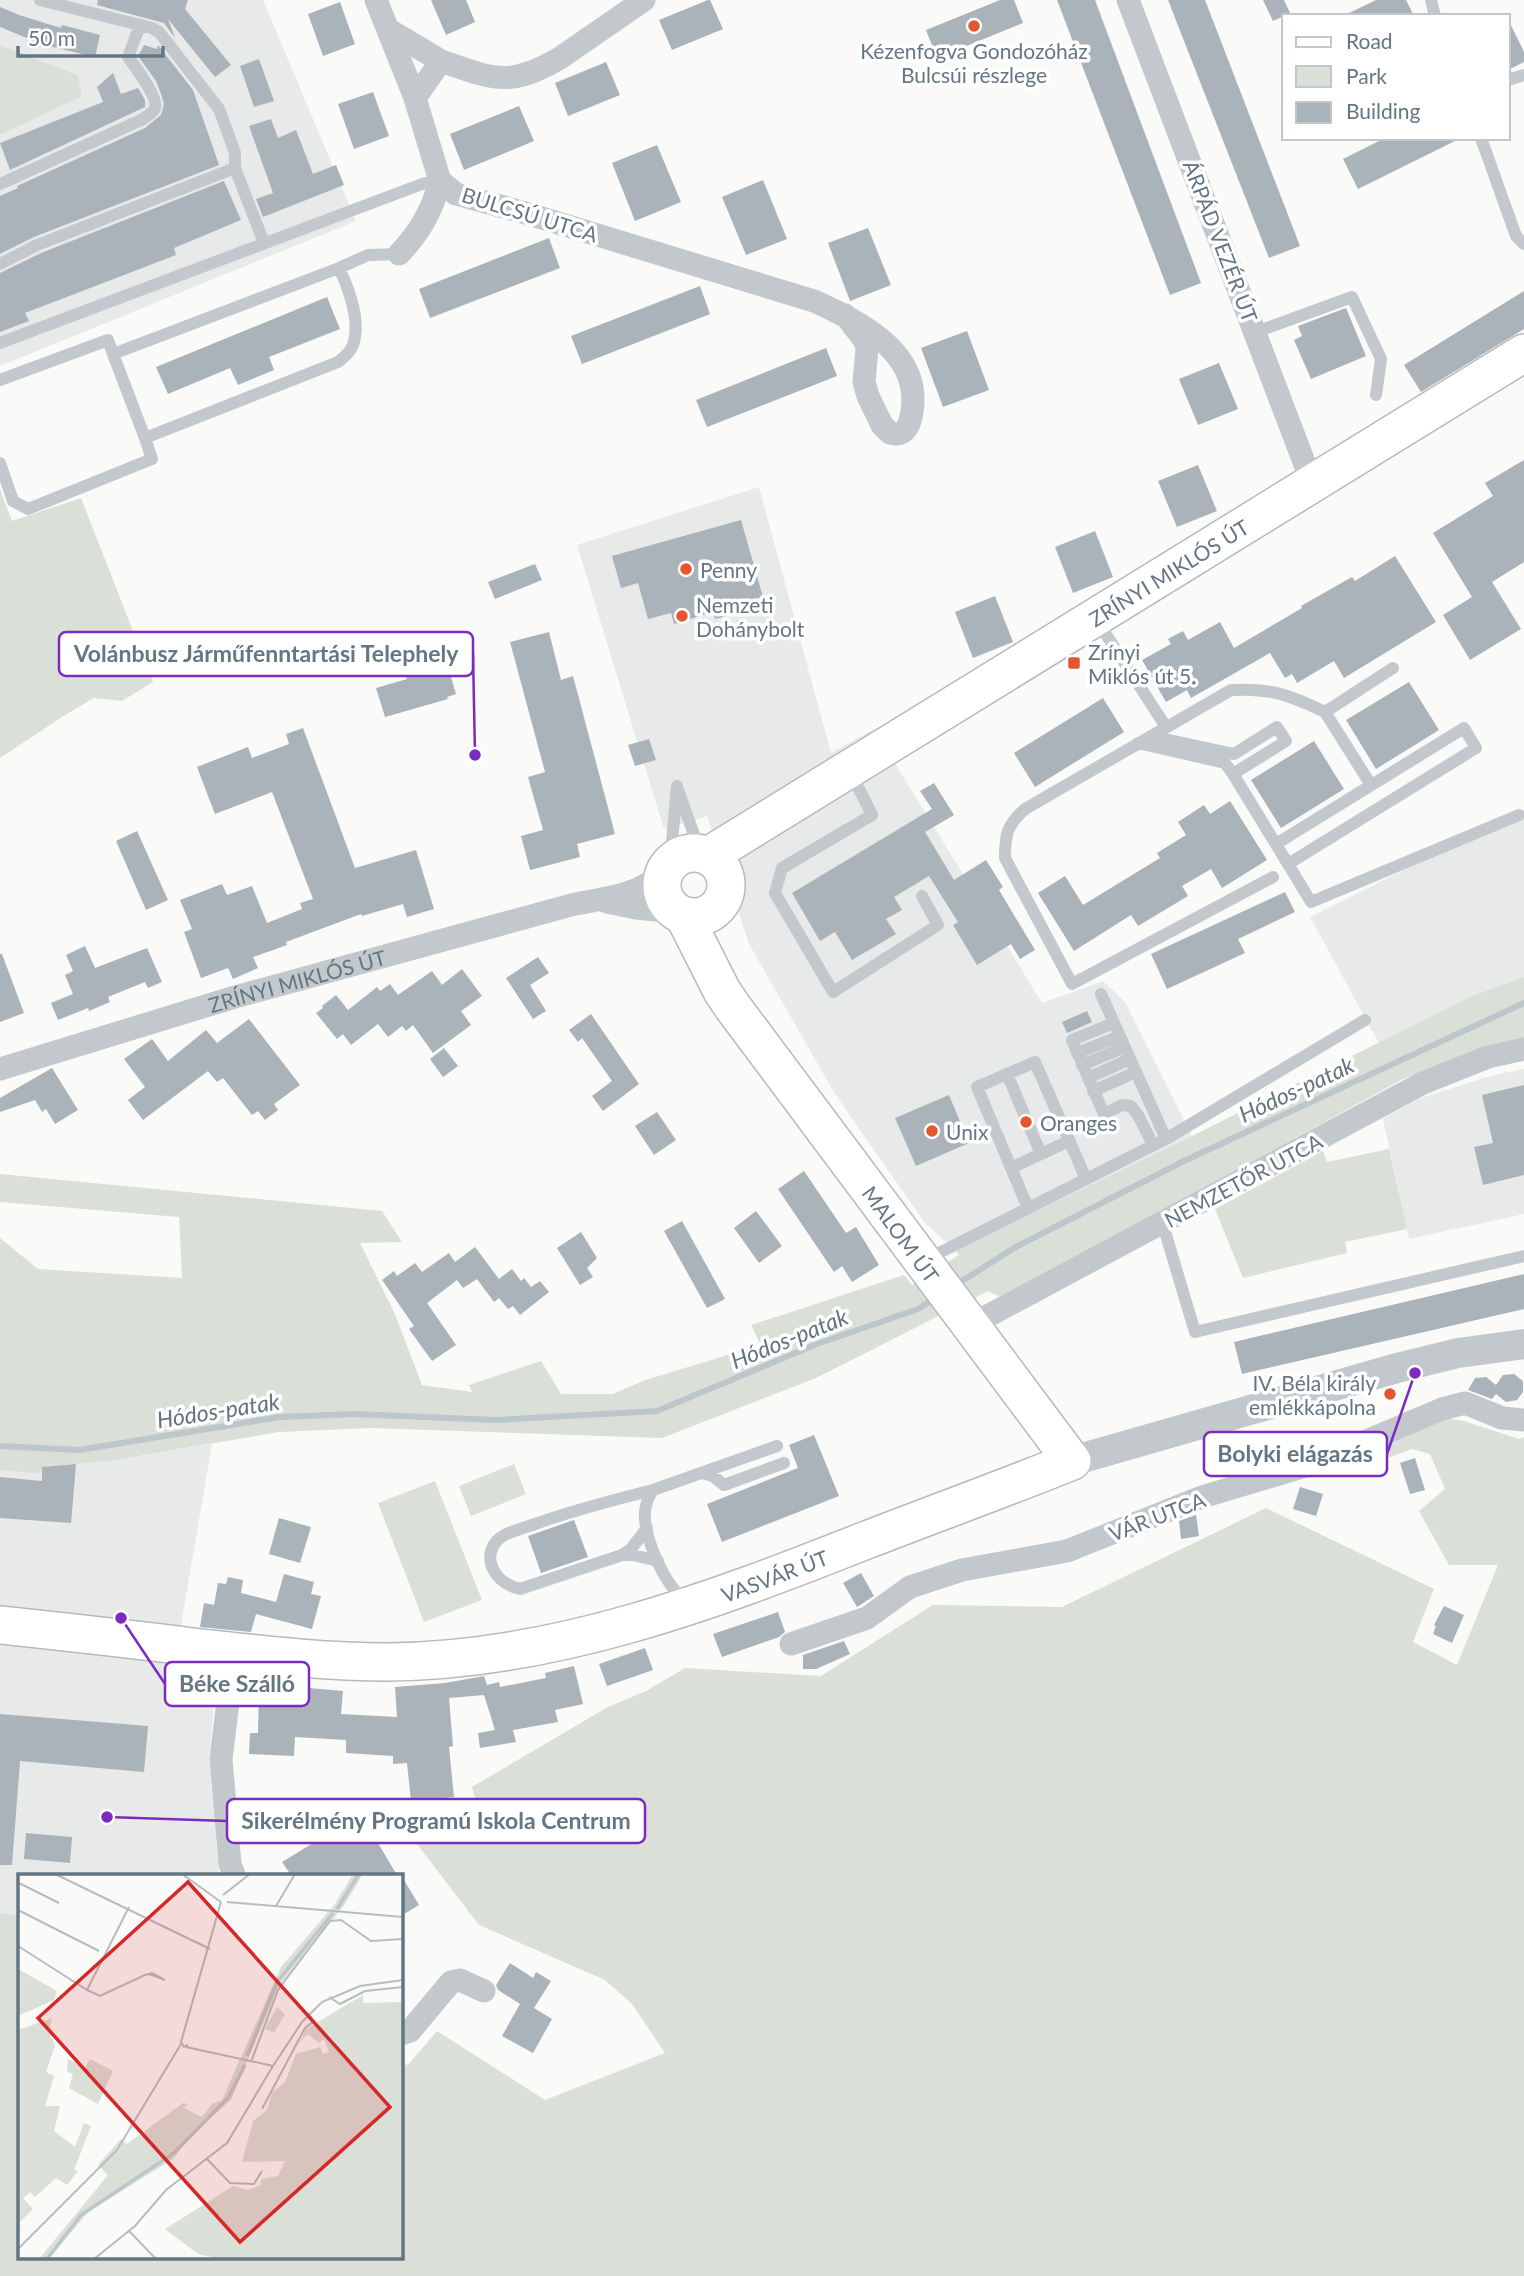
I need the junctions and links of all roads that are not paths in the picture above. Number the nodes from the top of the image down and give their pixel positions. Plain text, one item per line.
1 (40, 0) edge
2 (376, 0) edge
3 (644, 0) edge
4 (1128, 0) edge
5 (140, 25) junction
6 (389, 30) junction
7 (441, 61) junction
8 (415, 98) junction
9 (1482, 140) edge
10 (236, 168) junction
11 (440, 181) junction
12 (0, 184) edge
13 (264, 243) junction
14 (1524, 244) edge
15 (399, 254) joint
16 (0, 264) edge
17 (339, 268) junction
18 (845, 315) junction
19 (1256, 332) junction
20 (0, 343) edge
21 (1524, 353) edge
22 (113, 354) junction
23 (0, 380) edge
24 (1376, 395) dead end
25 (145, 438) junction
26 (0, 463) edge
27 (1312, 482) junction
28 (1095, 617) junction
29 (1392, 668) dead end
30 (1325, 712) junction
31 (1166, 727) junction
32 (1151, 736) junction
33 (1138, 743) junction
34 (849, 768) junction
35 (1233, 774) junction
36 (1371, 785) junction
37 (777, 812) junction
38 (1519, 815) dead end
39 (1276, 844) junction
40 (686, 861) junction
41 (1288, 864) junction
42 (1273, 877) dead end
43 (724, 895) junction
44 (922, 896) dead end
45 (597, 900) junction
46 (680, 914) junction
47 (1101, 994) dead end
48 (732, 1006) junction
49 (1366, 1020) dead end
50 (1114, 1023) junction
51 (1125, 1047) junction
52 (1524, 1049) edge
53 (2, 1065) edge
54 (1082, 1066) junction
55 (1136, 1072) junction
56 (1007, 1074) junction
57 (1093, 1091) junction
58 (1166, 1139) junction
59 (1069, 1141) junction
60 (1153, 1145) junction
61 (1041, 1154) junction
62 (1011, 1167) junction
63 (1086, 1179) junction
64 (1028, 1208) junction
65 (1166, 1236) dead end
66 (1524, 1256) edge
67 (924, 1266) junction
68 (965, 1320) junction
69 (1524, 1344) edge
70 (1033, 1411) junction
71 (1524, 1420) edge
72 (777, 1446) dead end
73 (1072, 1461) junction
74 (784, 1463) dead end
75 (702, 1473) junction
76 (997, 1489) junction
77 (653, 1490) junction
78 (618, 1498) junction
79 (646, 1525) junction
80 (621, 1555) junction
81 (658, 1561) junction
82 (665, 1575) junction
83 (677, 1610) junction
84 (0, 1625) edge
85 (791, 1644) dead end
86 (234, 1652) junction
87 (234, 1874) edge
88 (484, 1991) dead end
89 (402, 2034) edge

1 - 5 lane
2 - 6 street, BULCSÚ UTCA
3 - 7 street
4 - 19 street, ÁRPÁD VEZÉR ÚT
5 - 10 lane
5 - 12 lane
6 - 7 street
6 - 8 street, BULCSÚ UTCA
7 - 8 street
8 - 11 street, BULCSÚ UTCA
9 - 14 lane
10 - 13 lane
10 - 16 lane
11 - 13 lane
11 - 15 street
11 - 18 street, BULCSÚ UTCA
13 - 20 lane
15 - 17 lane
17 - 22 lane
17 - 25 lane
18 - 18 street, BULCSÚ UTCA
19 - 24 lane
19 - 27 street, ÁRPÁD VEZÉR ÚT
21 - 27 main road, ZRÍNYI MIKLÓS ÚT
22 - 23 lane
22 - 25 lane
25 - 26 lane
27 - 28 main road, ZRÍNYI MIKLÓS ÚT
28 - 31 lane
28 - 34 main road, ZRÍNYI MIKLÓS ÚT
29 - 30 lane
30 - 31 lane
30 - 36 lane
31 - 32 lane
32 - 33 lane
32 - 35 lane
33 - 35 lane
33 - 42 lane
34 - 37 main road, ZRÍNYI MIKLÓS ÚT
34 - 44 lane
35 - 39 lane
36 - 39 lane
36 - 41 lane
37 - 40 main road, ZRÍNYI MIKLÓS ÚT
37 - 43 main road, ZRÍNYI MIKLÓS ÚT
38 - 41 lane
39 - 41 lane
40 - 43 main road
40 - 45 street, ZRÍNYI MIKLÓS ÚT
40 - 46 main road
43 - 46 main road
43 - 48 main road, MALOM ÚT
45 - 46 street, ZRÍNYI MIKLÓS ÚT
45 - 53 street, ZRÍNYI MIKLÓS ÚT
46 - 48 main road, MALOM ÚT
47 - 50 lane
48 - 67 main road, MALOM ÚT
49 - 58 lane
50 - 51 lane
50 - 54 lane
51 - 54 lane
51 - 54 lane
51 - 55 lane
52 - 68 street, NEMZETŐR UTCA
54 - 57 lane
55 - 57 lane
55 - 58 lane
56 - 59 lane
56 - 61 lane
56 - 62 lane
57 - 60 lane
58 - 60 lane
59 - 61 lane
59 - 63 lane
60 - 63 lane
61 - 62 lane
62 - 64 lane
63 - 64 lane
64 - 67 lane
65 - 66 lane
67 - 68 main road, MALOM ÚT
68 - 70 main road, MALOM ÚT
69 - 73 street, VASVÁR ÚT
70 - 73 main road, MALOM ÚT
70 - 76 main road
71 - 85 street, VÁR UTCA
72 - 75 lane
73 - 76 main road, VASVÁR ÚT
74 - 75 lane
75 - 77 lane
76 - 83 main road, VASVÁR ÚT
77 - 78 lane
77 - 79 lane
78 - 79 lane
78 - 80 lane
79 - 80 lane
79 - 81 lane
80 - 81 lane
81 - 82 lane
82 - 83 lane
82 - 83 lane
83 - 86 main road, VASVÁR ÚT
84 - 86 main road, VASVÁR ÚT
86 - 87 street
88 - 89 street

